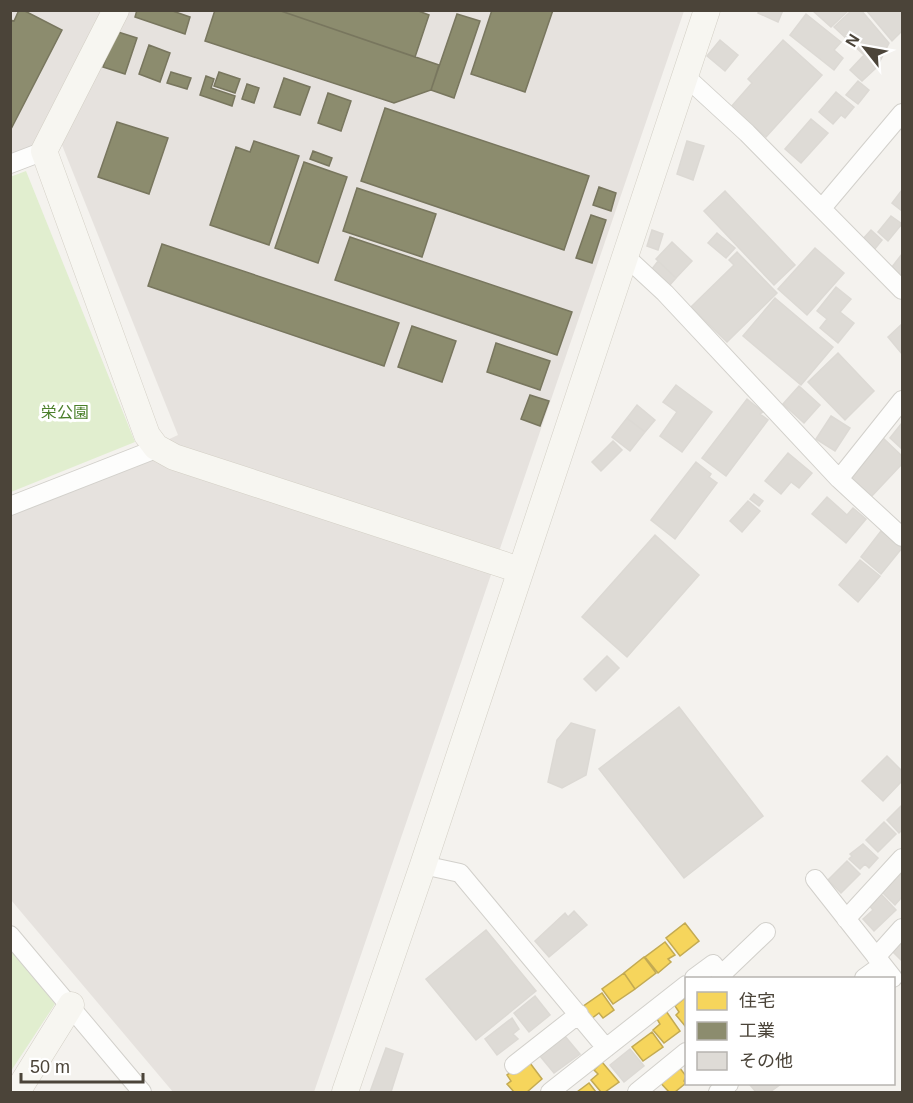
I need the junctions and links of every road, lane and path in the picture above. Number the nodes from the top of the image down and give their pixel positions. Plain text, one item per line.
1 (116, 10) edge
2 (707, 10) edge
3 (685, 76) junction
4 (903, 113) edge
5 (44, 151) junction
6 (10, 164) edge
7 (822, 208) junction
8 (625, 256) junction
9 (903, 290) edge
10 (903, 400) edge
11 (156, 447) junction
12 (839, 479) junction
13 (10, 506) edge
14 (903, 537) edge
15 (520, 570) junction
16 (903, 858) edge
17 (423, 865) junction
18 (815, 879) dead end
19 (846, 919) junction
20 (903, 928) edge
21 (766, 932) dead end
22 (10, 935) edge
23 (886, 970) edge
24 (695, 977) edge
25 (723, 977) edge
26 (867, 977) edge
27 (685, 987) edge
28 (71, 1005) junction
29 (579, 1014) junction
30 (606, 1048) junction
31 (685, 1054) edge
32 (514, 1065) dead end
33 (17, 1092) edge
34 (142, 1092) edge
35 (345, 1092) edge
36 (550, 1092) edge
37 (637, 1092) edge

1 - 5 street
2 - 3 street
3 - 7 street
3 - 8 street
4 - 7 street
5 - 6 street
5 - 11 street
7 - 9 street
8 - 12 street
8 - 15 street
10 - 12 street
11 - 13 street
11 - 15 street
12 - 14 street
15 - 17 street
16 - 19 street
17 - 29 street
17 - 35 street
18 - 19 street
19 - 23 street
20 - 23 street
21 - 25 street
22 - 28 street
23 - 26 street
24 - 25 street
27 - 30 street
28 - 33 street
28 - 34 street
29 - 30 street
29 - 32 street
30 - 36 street
31 - 37 street

